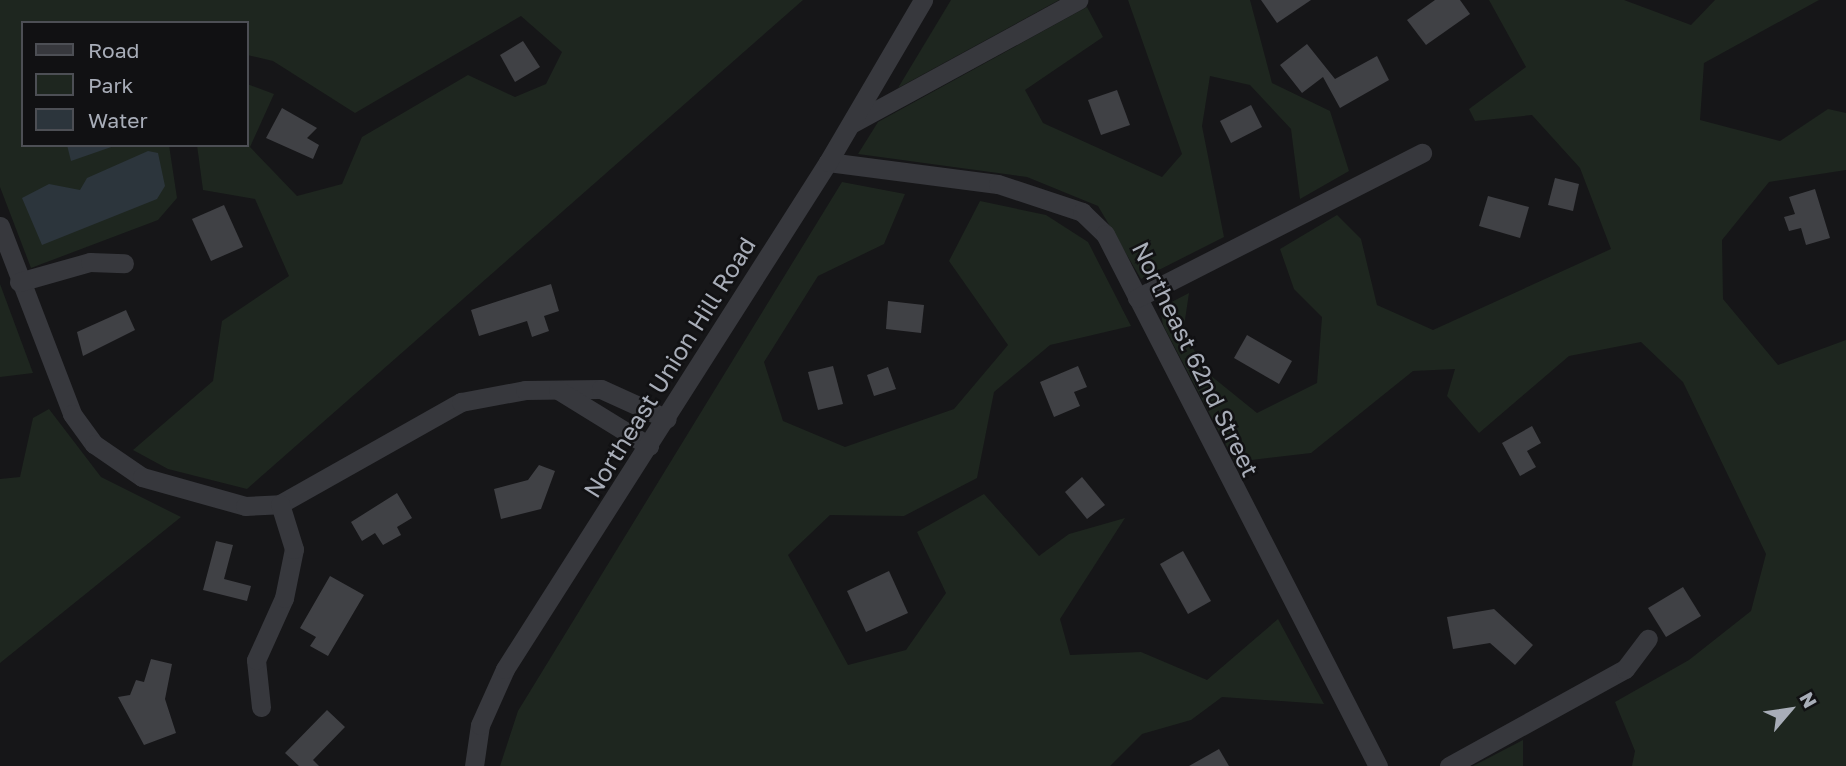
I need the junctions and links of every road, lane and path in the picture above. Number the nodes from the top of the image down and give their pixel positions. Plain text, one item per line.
1 (923, 0) edge
2 (1078, 0) edge
3 (850, 124) junction
4 (1422, 153) dead end
5 (828, 162) junction
6 (0, 226) edge
7 (124, 263) dead end
8 (19, 282) junction
9 (1137, 298) junction
10 (557, 390) junction
11 (667, 419) junction
12 (649, 446) junction
13 (280, 504) junction
14 (1648, 639) dead end
15 (261, 707) dead end
16 (474, 766) edge
17 (1378, 766) edge
18 (1449, 766) edge

1 - 3 street, Northeast Union Hill Road
2 - 3 street
3 - 5 street, Northeast Union Hill Road
4 - 9 street
5 - 9 street, Northeast 62nd Street
5 - 11 street, Northeast Union Hill Road
6 - 8 street
7 - 8 street
8 - 13 street
9 - 17 street, Northeast 62nd Street
10 - 11 street
10 - 12 street
10 - 13 street
11 - 12 street, Northeast Union Hill Road
12 - 16 street, Northeast Union Hill Road
13 - 15 street
14 - 18 street

